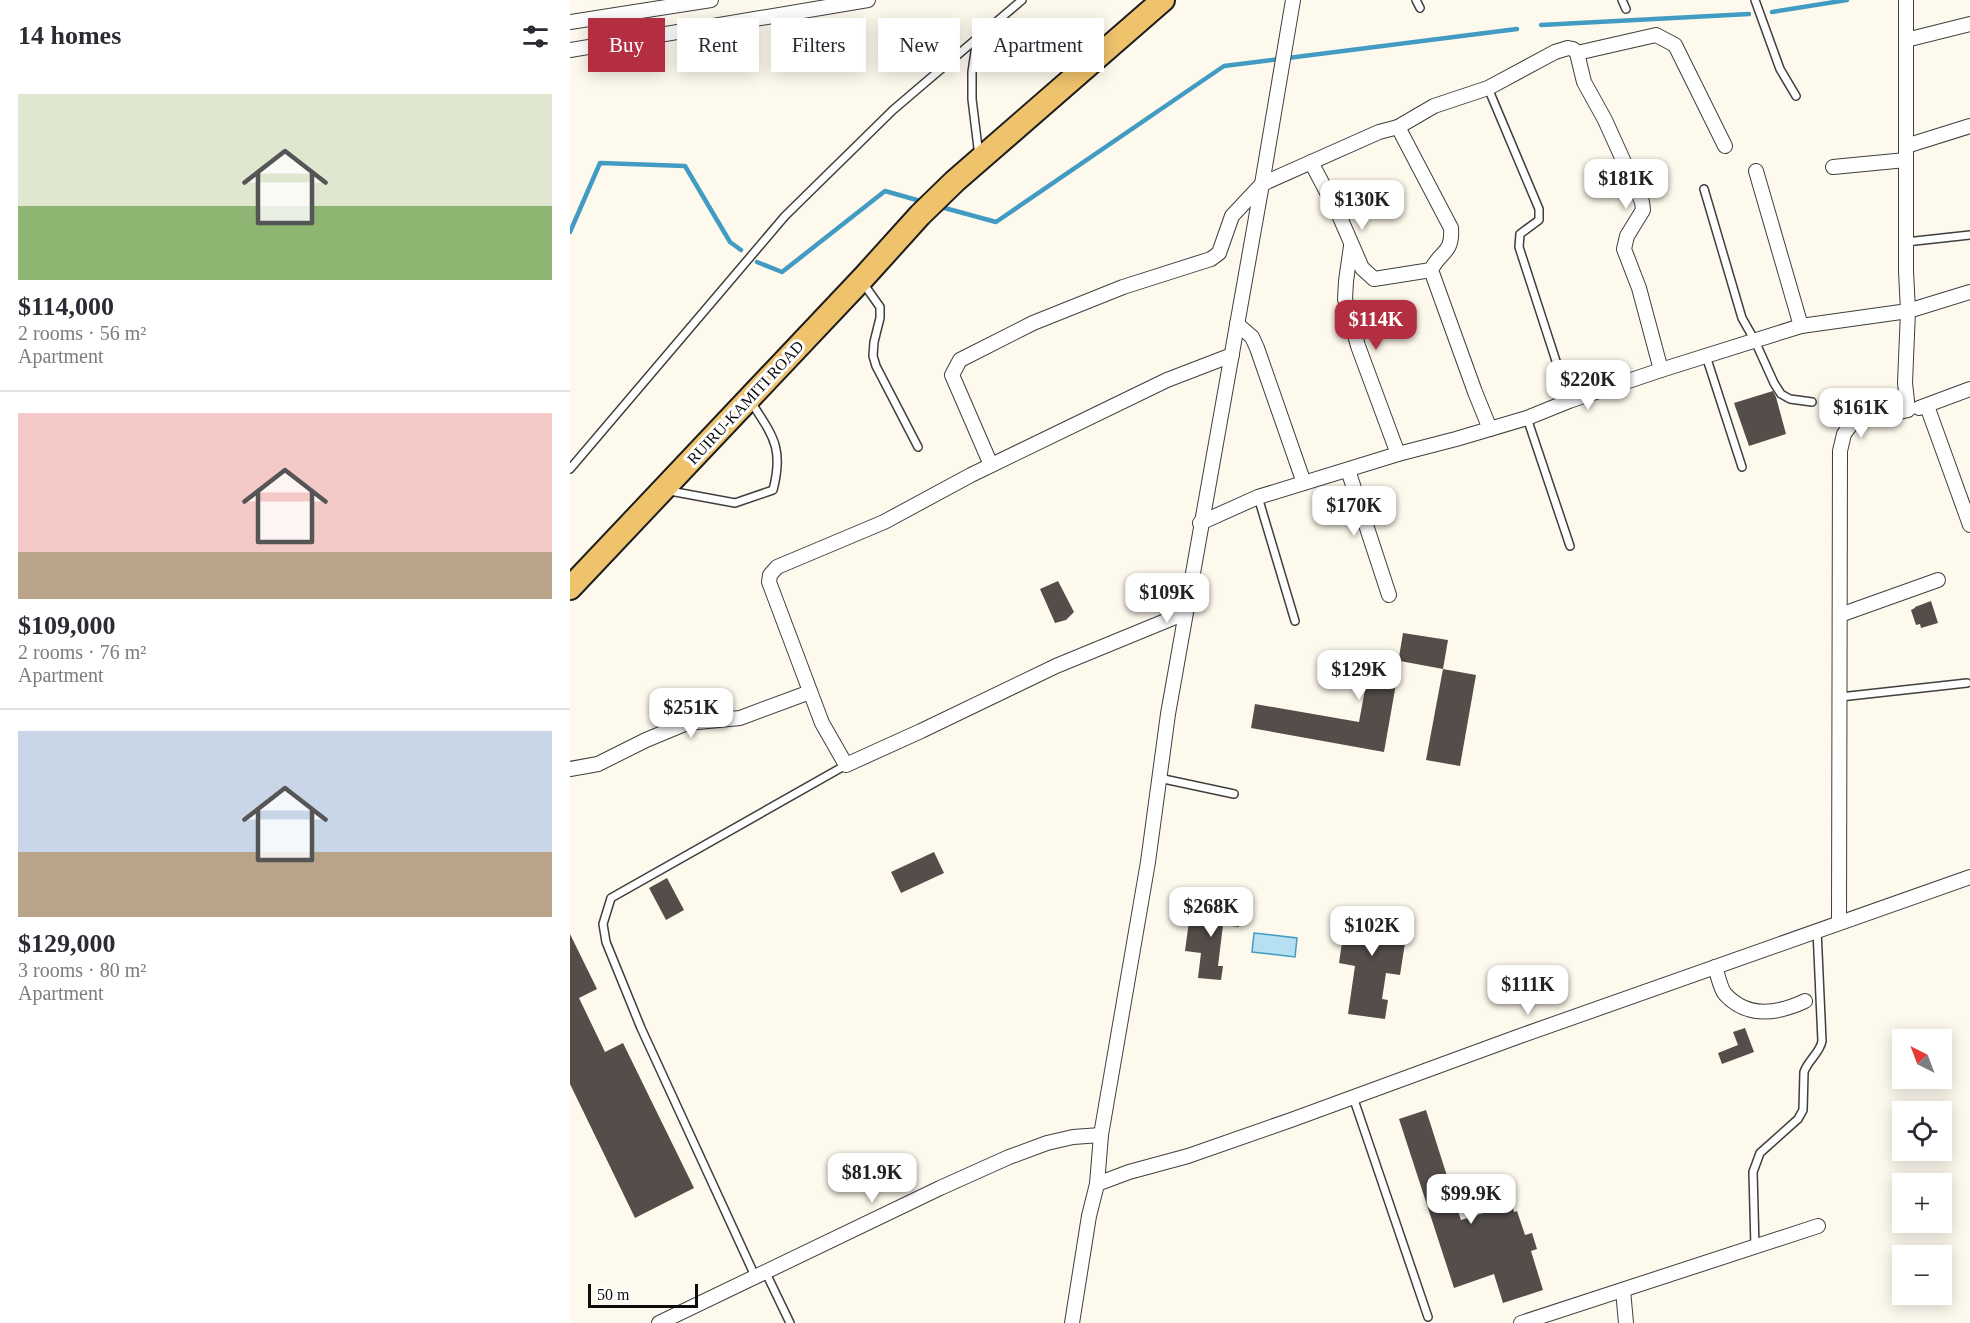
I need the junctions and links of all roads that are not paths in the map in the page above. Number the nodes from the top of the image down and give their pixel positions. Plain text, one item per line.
1 (711, 0) edge
2 (868, 0) edge
3 (1022, 0) edge
4 (1163, 0) edge
5 (1179, 0) edge
6 (1293, 0) edge
7 (1416, 0) edge
8 (1622, 0) edge
9 (1755, 0) edge
10 (1906, 0) edge
11 (1420, 8) dead end
12 (1626, 9) dead end
13 (1001, 18) edge
14 (570, 22) edge
15 (1970, 24) edge
16 (1906, 40) junction
17 (972, 42) edge
18 (570, 50) edge
19 (1104, 51) edge
20 (1104, 53) edge
21 (1577, 53) junction
22 (972, 72) edge
23 (1080, 72) edge
24 (1488, 88) junction
25 (1796, 96) dead end
26 (1970, 126) edge
27 (1398, 127) junction
28 (1725, 146) dead end
29 (1906, 153) junction
30 (979, 158) junction
31 (1311, 162) junction
32 (1833, 167) dead end
33 (1756, 171) dead end
34 (1262, 184) junction
35 (1704, 189) dead end
36 (1970, 235) edge
37 (1906, 242) junction
38 (1351, 246) junction
39 (1431, 270) junction
40 (861, 280) junction
41 (1970, 292) edge
42 (1908, 311) junction
43 (1238, 324) junction
44 (1801, 326) junction
45 (1755, 341) junction
46 (1232, 355) junction
47 (1706, 356) junction
48 (1661, 370) junction
49 (1970, 389) edge
50 (749, 398) junction
51 (1569, 401) junction
52 (1812, 402) dead end
53 (1927, 406) junction
54 (1908, 410) junction
55 (1527, 418) junction
56 (1490, 429) junction
57 (918, 447) dead end
58 (1398, 454) junction
59 (991, 465) junction
60 (1742, 467) dead end
61 (570, 469) edge
62 (1348, 470) junction
63 (1304, 483) junction
64 (664, 490) junction
65 (1258, 497) junction
66 (1200, 523) junction
67 (1970, 525) edge
68 (1570, 546) dead end
69 (1938, 580) dead end
70 (570, 588) edge
71 (1389, 595) dead end
72 (1185, 613) junction
73 (1840, 615) junction
74 (1295, 621) dead end
75 (1967, 683) dead end
76 (810, 692) junction
77 (1840, 697) junction
78 (846, 765) junction
79 (570, 769) edge
80 (1159, 778) junction
81 (1234, 794) dead end
82 (1970, 877) edge
83 (1839, 922) junction
84 (1817, 930) junction
85 (1715, 967) junction
86 (1805, 1001) dead end
87 (1353, 1096) junction
88 (1101, 1135) junction
89 (1097, 1184) junction
90 (1818, 1226) dead end
91 (1755, 1247) junction
92 (760, 1274) junction
93 (1623, 1290) junction
94 (1428, 1317) dead end
95 (659, 1323) edge
96 (790, 1323) edge
97 (1072, 1323) edge
98 (1521, 1323) edge
99 (1626, 1323) edge

1 - 14 street
2 - 18 street
3 - 13 lane
4 - 19 main road
5 - 20 main road
6 - 34 street
7 - 11 lane
8 - 12 lane
9 - 25 lane
10 - 16 street
15 - 16 street
16 - 29 street
17 - 61 lane
21 - 24 street
21 - 28 street
21 - 48 street
22 - 30 lane
23 - 30 main road, RUIRU-KAMITI ROAD
24 - 27 street
24 - 51 lane
26 - 29 street
27 - 31 street
27 - 39 street
29 - 32 street
29 - 37 street
30 - 40 main road, RUIRU-KAMITI ROAD
31 - 34 street
31 - 38 street
33 - 44 street
34 - 43 street
34 - 59 street
35 - 45 lane
36 - 37 lane
37 - 42 street
38 - 39 street
38 - 58 street
39 - 56 street
40 - 50 main road, RUIRU-KAMITI ROAD
40 - 57 lane
41 - 42 street
42 - 44 street
42 - 54 street
43 - 46 street
43 - 63 street
44 - 45 street
45 - 47 street
45 - 52 lane
46 - 59 street
46 - 66 street
47 - 48 street
47 - 60 lane
48 - 51 street
49 - 53 street
50 - 64 main road, RUIRU-KAMITI ROAD
50 - 64 lane
51 - 55 street
53 - 54 street
53 - 67 street
54 - 73 street
55 - 56 street
55 - 68 lane
56 - 58 street
58 - 62 street
59 - 76 street
62 - 63 street
62 - 71 street
63 - 65 street
64 - 70 main road, RUIRU-KAMITI ROAD
65 - 66 street
65 - 74 lane
66 - 72 street
69 - 73 street
72 - 78 street
72 - 80 street
73 - 77 street
75 - 77 lane
76 - 78 street
76 - 79 street
77 - 83 street
78 - 92 lane
80 - 81 lane
80 - 88 street
82 - 83 street
83 - 84 street
84 - 85 street
84 - 91 lane
85 - 86 street
85 - 87 street
87 - 89 street
87 - 94 lane
88 - 89 street
88 - 92 street
89 - 97 street
90 - 91 street
91 - 93 street
92 - 95 street
92 - 96 lane
93 - 98 street
93 - 99 street

